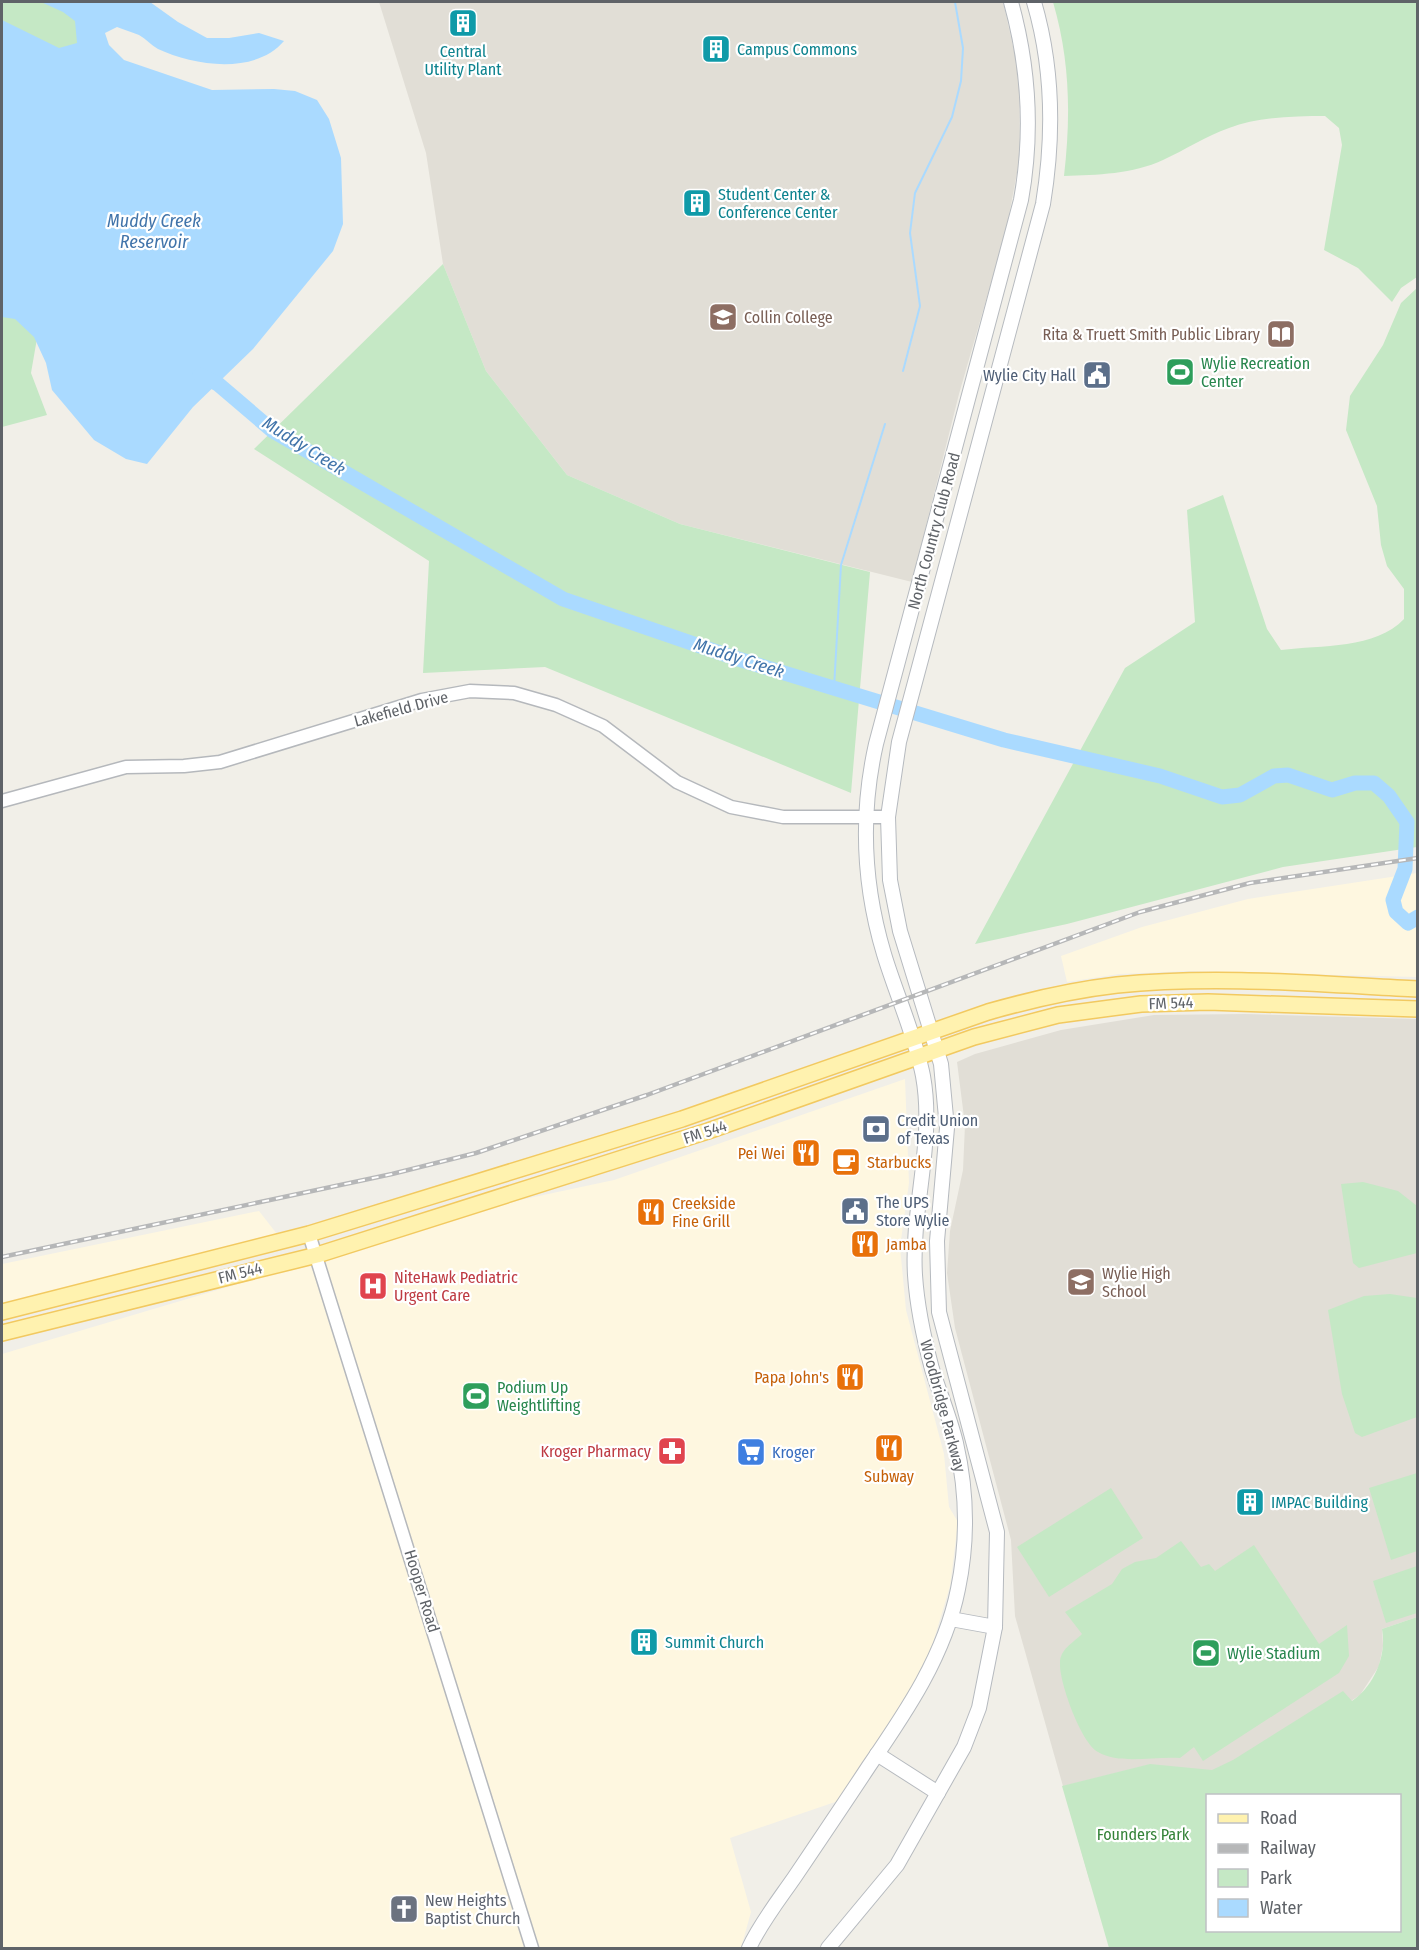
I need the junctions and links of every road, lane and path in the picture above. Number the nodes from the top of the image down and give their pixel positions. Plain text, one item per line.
1 (1011, 2) edge
2 (1034, 2) edge
3 (1024, 186) junction
4 (1046, 190) junction
5 (968, 403) junction
6 (963, 421) junction
7 (986, 422) junction
8 (2, 801) edge
9 (865, 816) junction
10 (888, 817) junction
11 (1264, 983) junction
12 (1418, 989) edge
13 (1263, 1004) junction
14 (1418, 1009) edge
15 (932, 1031) junction
16 (912, 1038) junction
17 (937, 1050) junction
18 (917, 1058) junction
19 (510, 1171) junction
20 (922, 1180) junction
21 (944, 1181) junction
22 (516, 1192) junction
23 (309, 1234) junction
24 (317, 1255) junction
25 (216, 1260) junction
26 (157, 1293) junction
27 (2, 1312) edge
28 (939, 1312) junction
29 (920, 1316) junction
30 (2, 1333) edge
31 (973, 1436) junction
32 (956, 1441) junction
33 (951, 1619) junction
34 (996, 1628) junction
35 (877, 1754) junction
36 (938, 1793) junction
37 (532, 1948) edge
38 (749, 1948) edge
39 (828, 1948) edge

1 - 3 main road, North Country Club Road
2 - 4 main road, North Country Club Road
3 - 4 main road
3 - 5 main road, North Country Club Road
4 - 7 main road, North Country Club Road
5 - 6 main road, North Country Club Road
5 - 7 main road
6 - 7 main road
6 - 9 main road, North Country Club Road
7 - 10 main road, North Country Club Road
8 - 9 street, Lakefield Drive
9 - 10 street, Lakefield Drive
9 - 16 main road, North Country Club Road
10 - 15 main road, North Country Club Road
11 - 12 main road, FM 544 / FM 544
11 - 13 main road
11 - 15 main road, FM 544 / FM 544
13 - 14 main road, FM 544 / FM 544
13 - 17 main road, FM 544 / FM 544
15 - 16 main road, FM 544 / FM 544
15 - 17 main road, North Country Club Road
16 - 18 main road, North Country Club Road
16 - 19 main road, FM 544 / FM 544
17 - 18 main road, FM 544 / FM 544
17 - 21 main road, Woodbridge Parkway
18 - 20 main road, Woodbridge Parkway
18 - 22 main road, FM 544 / FM 544
19 - 22 main road
19 - 23 main road, FM 544 / FM 544
20 - 21 main road
20 - 29 main road, Woodbridge Parkway
21 - 28 main road, Woodbridge Parkway
22 - 24 main road, FM 544 / FM 544
23 - 24 street, Hooper Road
23 - 25 main road, FM 544 / FM 544
24 - 26 main road, FM 544 / FM 544
24 - 37 street, Hooper Road
25 - 26 main road
25 - 27 main road, FM 544 / FM 544
26 - 30 main road, FM 544 / FM 544
28 - 29 main road
28 - 31 main road, Woodbridge Parkway
29 - 32 main road, Woodbridge Parkway
31 - 32 main road
31 - 34 main road, Woodbridge Parkway
32 - 33 main road, Woodbridge Parkway
33 - 34 main road
33 - 35 main road, Woodbridge Parkway
34 - 36 main road, Woodbridge Parkway
35 - 36 main road
35 - 38 main road, Woodbridge Parkway
36 - 39 main road, Woodbridge Parkway

